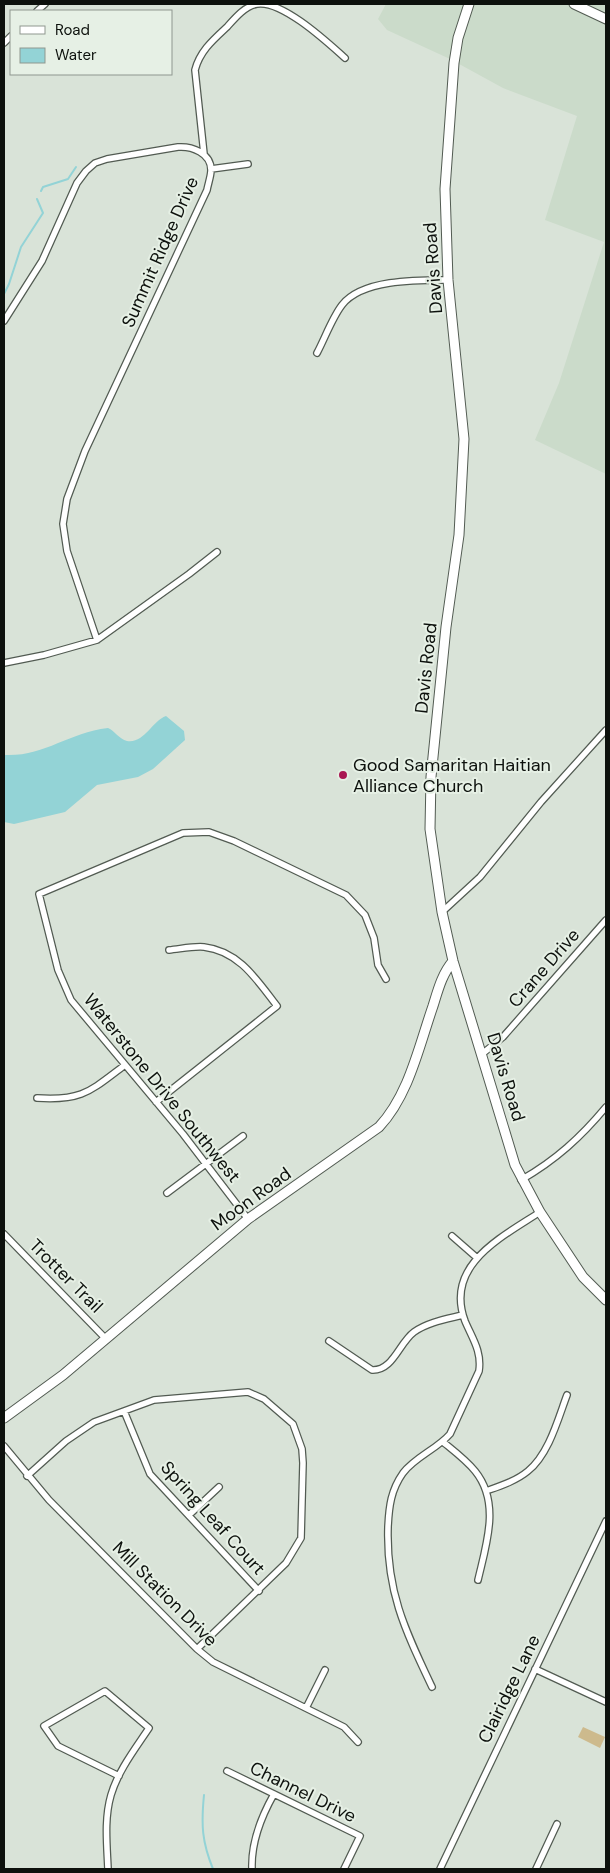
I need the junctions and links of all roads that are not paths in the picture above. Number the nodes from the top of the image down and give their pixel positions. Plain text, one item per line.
1 (468, 4) edge
2 (574, 4) edge
3 (606, 19) edge
4 (345, 58) dead end
5 (204, 154) junction
6 (248, 164) dead end
7 (211, 169) junction
8 (448, 280) junction
9 (4, 321) edge
10 (317, 353) dead end
11 (217, 552) dead end
12 (97, 640) junction
13 (4, 663) edge
14 (606, 730) edge
15 (442, 912) junction
16 (606, 920) edge
17 (170, 950) dead end
18 (454, 961) junction
19 (386, 979) dead end
20 (482, 1054) junction
21 (126, 1066) junction
22 (37, 1098) dead end
23 (156, 1102) junction
24 (606, 1106) edge
25 (243, 1136) dead end
26 (206, 1164) junction
27 (521, 1180) junction
28 (167, 1193) dead end
29 (540, 1212) junction
30 (248, 1219) junction
31 (4, 1234) edge
32 (452, 1236) dead end
33 (476, 1257) junction
34 (606, 1300) edge
35 (463, 1315) junction
36 (106, 1338) junction
37 (328, 1341) dead end
38 (567, 1395) dead end
39 (124, 1411) junction
40 (4, 1418) edge
41 (443, 1442) junction
42 (4, 1446) edge
43 (27, 1476) junction
44 (219, 1486) dead end
45 (486, 1491) junction
46 (189, 1515) junction
47 (606, 1521) edge
48 (478, 1580) dead end
49 (259, 1591) junction
50 (197, 1649) junction
51 (535, 1669) junction
52 (325, 1670) dead end
53 (432, 1687) dead end
54 (606, 1702) edge
55 (306, 1708) junction
56 (358, 1742) dead end
57 (227, 1771) dead end
58 (119, 1776) junction
59 (274, 1794) junction
60 (557, 1824) dead end
61 (108, 1869) edge
62 (252, 1869) edge
63 (344, 1869) edge
64 (440, 1869) edge
65 (536, 1869) edge

1 - 8 street, Davis Road
2 - 3 street
4 - 5 street
5 - 7 street, Summit Ridge Drive
5 - 9 street, Summit Ridge Drive
6 - 7 street
7 - 12 street, Summit Ridge Drive
8 - 10 street
8 - 15 street, Davis Road
11 - 12 street
12 - 13 street
14 - 15 street
15 - 18 street, Davis Road
16 - 20 street, Crane Drive
17 - 23 street
18 - 20 street, Davis Road
18 - 30 street, Moon Road
19 - 21 street, Waterstone Drive Southwest
20 - 27 street, Davis Road
21 - 22 street
21 - 23 street, Waterstone Drive Southwest
23 - 26 street, Waterstone Drive Southwest
24 - 27 street
25 - 26 street
26 - 28 street
26 - 30 street, Waterstone Drive Southwest
27 - 29 street, Davis Road
29 - 33 street
29 - 34 street, Davis Road
30 - 36 street, Moon Road
31 - 36 street, Trotter Trail
32 - 33 street
33 - 35 street
35 - 37 street
35 - 41 street
36 - 40 street, Moon Road
38 - 45 street
39 - 43 street
39 - 46 street, Spring Leaf Court
39 - 49 street
41 - 45 street
41 - 53 street
42 - 43 street, Mill Station Drive
43 - 50 street, Mill Station Drive
44 - 46 street
45 - 48 street
46 - 49 street, Spring Leaf Court
47 - 51 street, Clairidge Lane
49 - 50 street
50 - 55 street, Mill Station Drive
51 - 54 street
51 - 64 street, Clairidge Lane
52 - 55 street
55 - 56 street, Mill Station Drive
57 - 59 street, Channel Drive
58 - 58 street
58 - 61 street
59 - 62 street
59 - 63 street, Channel Drive
60 - 65 street

